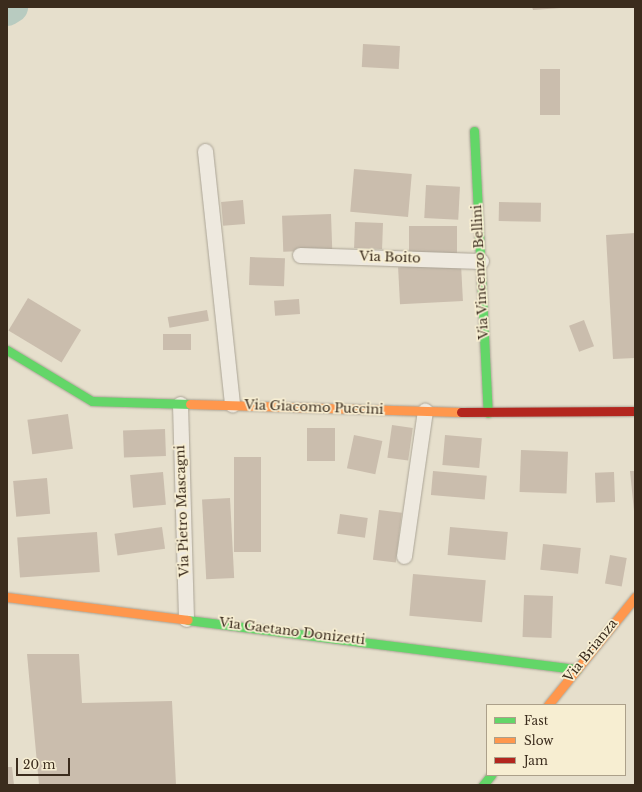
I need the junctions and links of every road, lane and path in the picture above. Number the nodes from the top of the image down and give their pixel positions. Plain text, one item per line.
1 (474, 131) dead end
2 (205, 151) dead end
3 (300, 256) dead end
4 (481, 261) junction
5 (7, 350) edge
6 (180, 404) junction
7 (232, 405) junction
8 (425, 411) junction
9 (635, 411) edge
10 (488, 413) junction
11 (404, 556) dead end
12 (7, 594) edge
13 (635, 597) edge
14 (186, 618) junction
15 (577, 669) junction
16 (549, 704) edge
17 (490, 776) edge
18 (483, 785) edge

1 - 4 street, Via Vincenzo Bellini
2 - 7 street
3 - 4 street, Via Boito
4 - 10 street, Via Vincenzo Bellini
5 - 6 street, Via Giacomo Puccini
6 - 7 street, Via Giacomo Puccini
6 - 14 street, Via Pietro Mascagni
7 - 8 street, Via Giacomo Puccini
8 - 10 street, Via Giacomo Puccini
8 - 11 street
9 - 10 street, Via Giacomo Puccini
12 - 14 street, Via Gaetano Donizetti
13 - 15 street, Via Brianza
14 - 15 street, Via Gaetano Donizetti
15 - 16 street, Via Brianza
17 - 18 street

